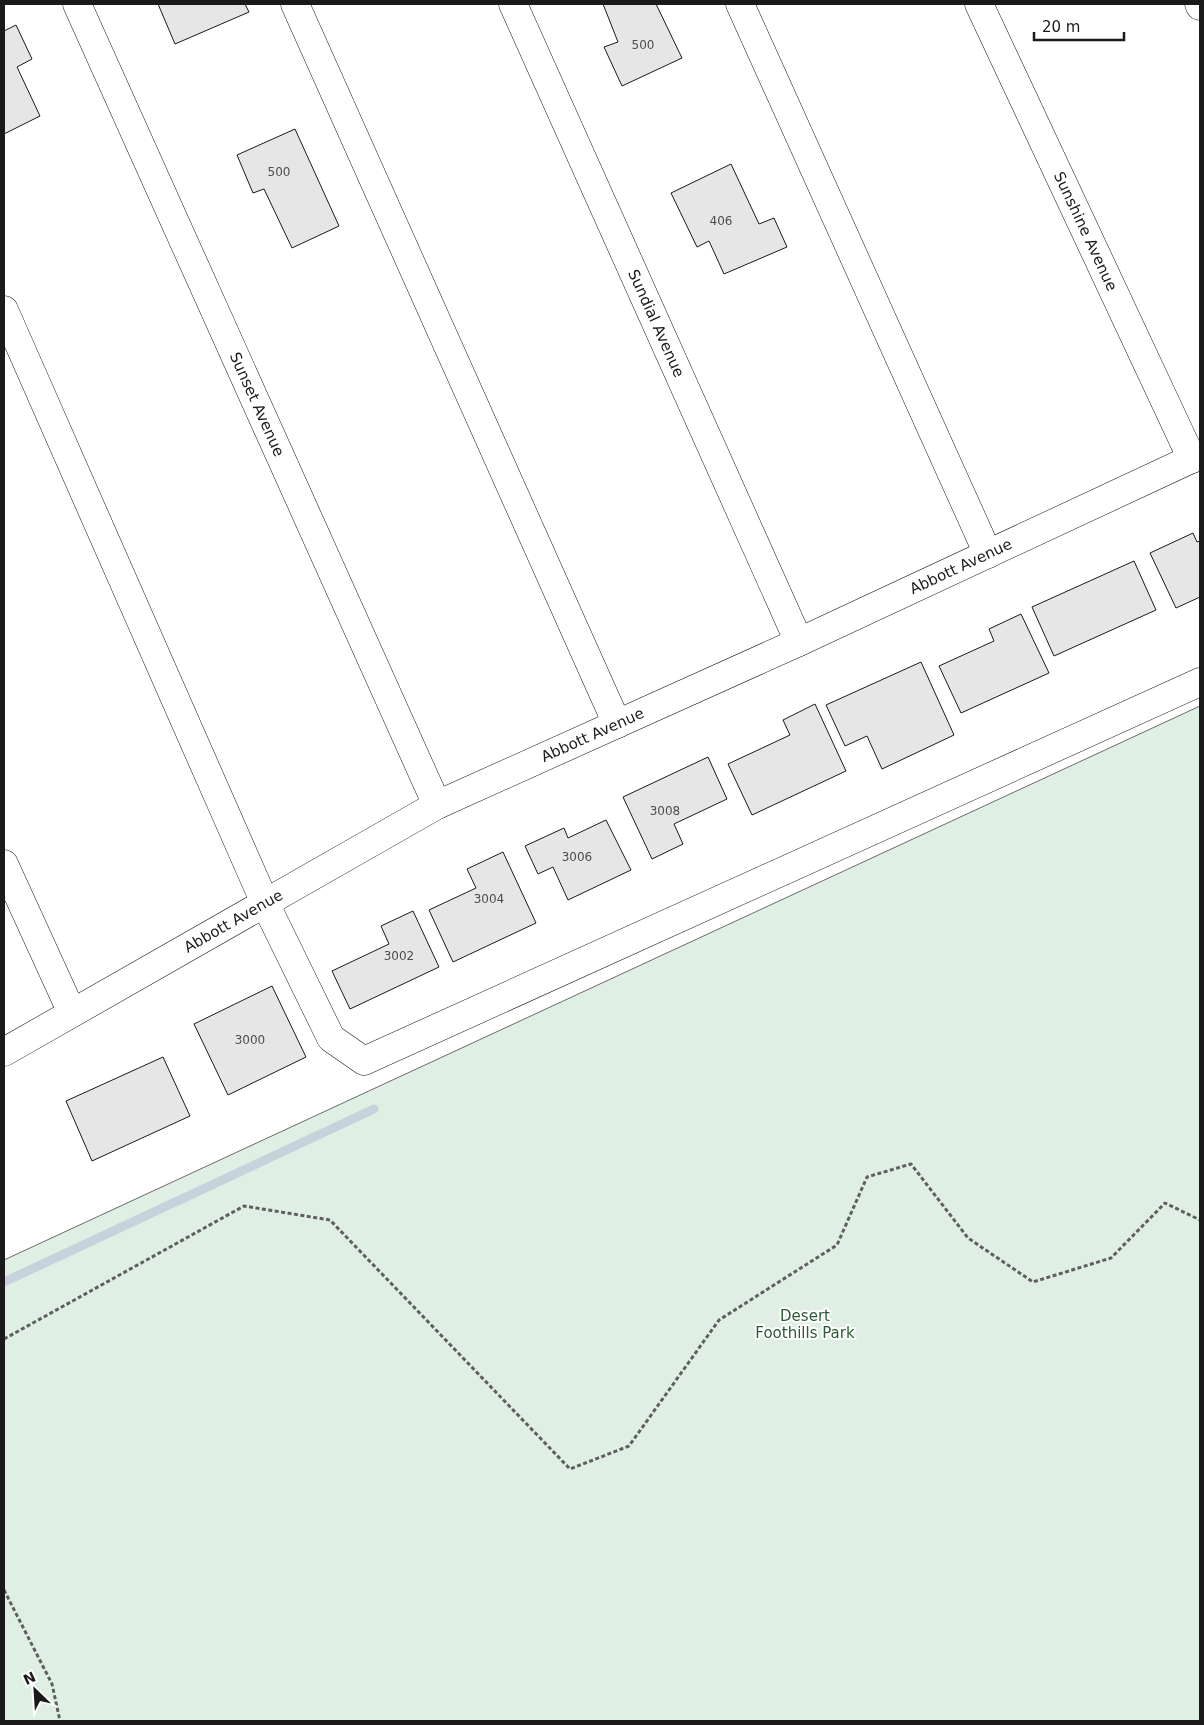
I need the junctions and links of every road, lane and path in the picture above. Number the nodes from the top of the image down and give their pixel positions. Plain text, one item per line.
1 (77, 4) edge
2 (295, 4) edge
3 (513, 4) edge
4 (740, 4) edge
5 (979, 4) edge
6 (4, 310) edge
7 (1196, 457) edge
8 (988, 554) junction
9 (799, 642) junction
10 (1200, 682) edge
11 (617, 724) junction
12 (437, 805) junction
13 (4, 864) edge
14 (265, 903) junction
15 (72, 1013) junction
16 (4, 1052) edge
17 (1200, 1220) edge
18 (4, 1339) edge
19 (4, 1590) edge
20 (60, 1721) edge

1 - 12 street, Sunset Avenue
2 - 11 street
3 - 9 street, Sundial Avenue
4 - 8 street
5 - 7 street, Sunshine Avenue
6 - 14 street
7 - 8 street, Abbott Avenue
8 - 9 street, Abbott Avenue
9 - 11 street, Abbott Avenue
10 - 14 street
11 - 12 street, Abbott Avenue
12 - 14 street, Abbott Avenue
13 - 15 street
14 - 15 street, Abbott Avenue
15 - 16 street, Abbott Avenue
17 - 18 path
19 - 20 path

